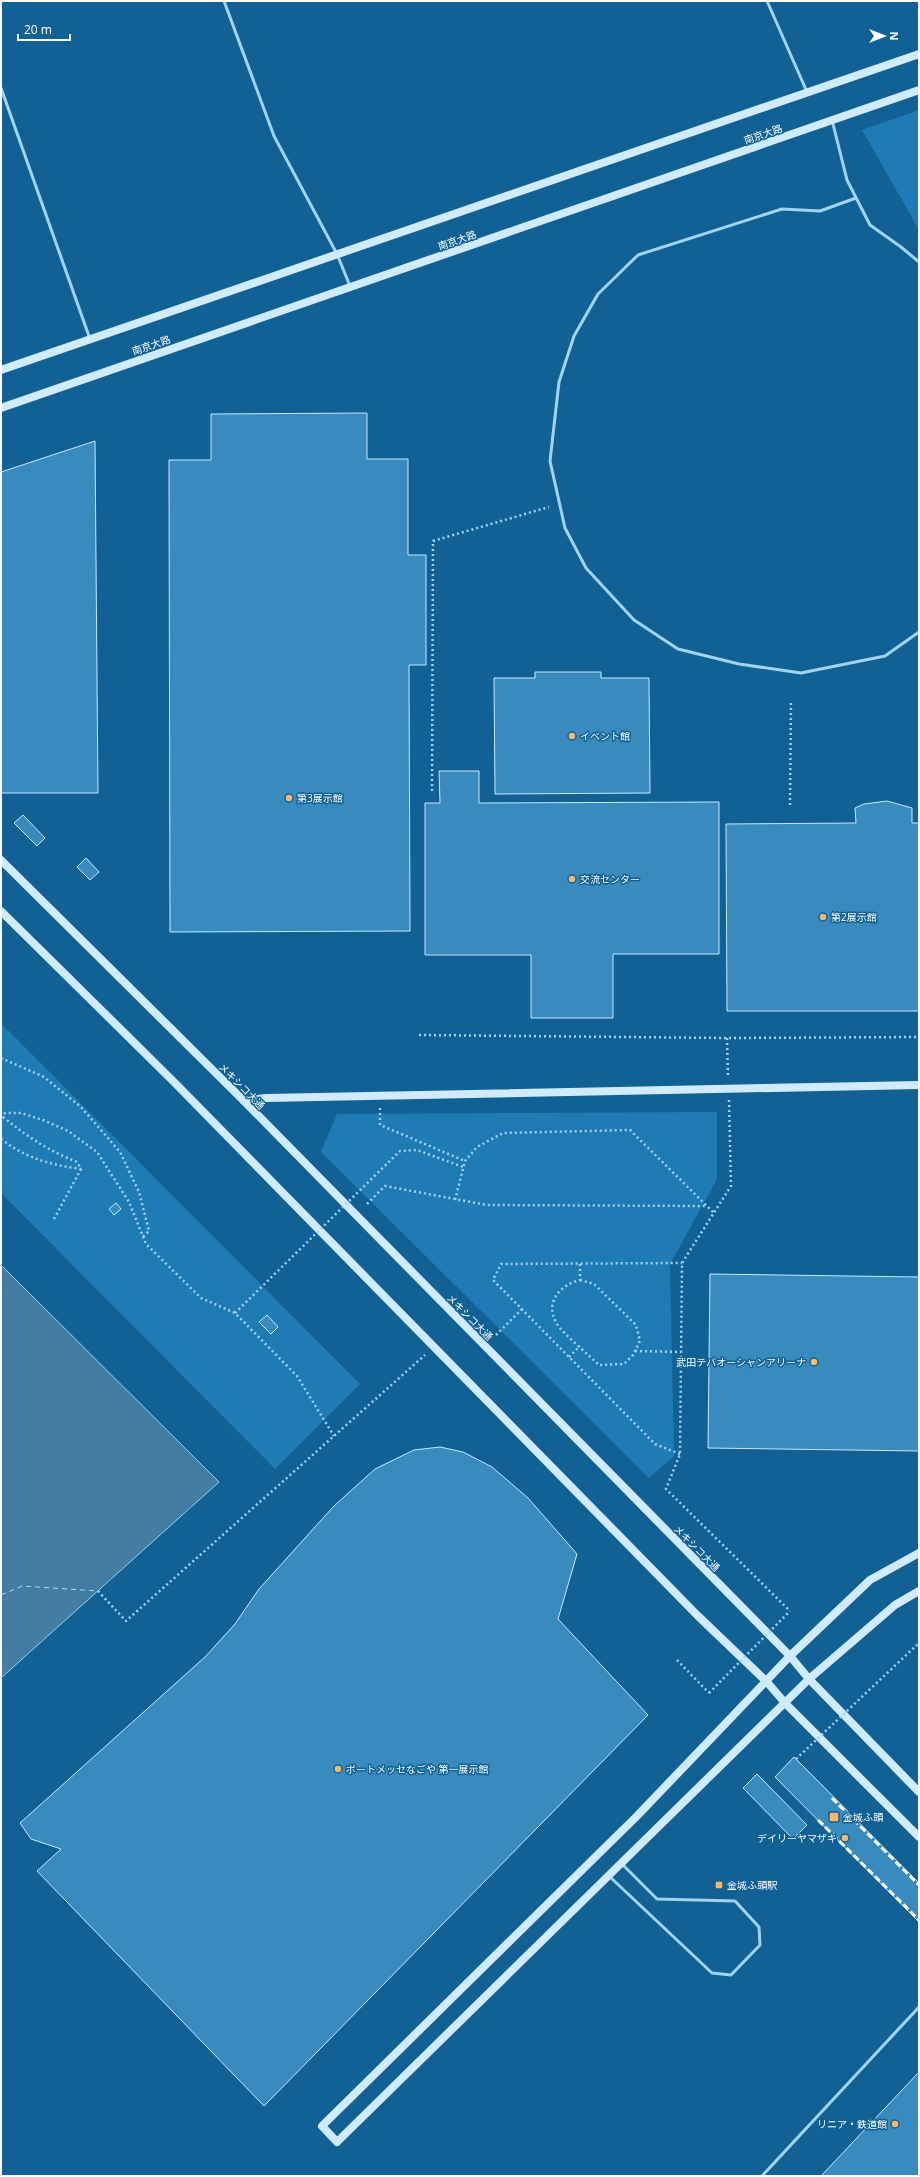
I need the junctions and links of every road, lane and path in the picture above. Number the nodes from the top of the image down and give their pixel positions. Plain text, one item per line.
1 (224, 1) edge
2 (766, 1) edge
3 (919, 54) edge
4 (1, 88) edge
5 (919, 90) edge
6 (807, 92) junction
7 (832, 120) junction
8 (856, 198) junction
9 (337, 254) junction
10 (919, 262) edge
11 (350, 287) junction
12 (90, 340) junction
13 (1, 370) edge
14 (1, 408) edge
15 (549, 507) dead end
16 (919, 632) edge
17 (791, 700) dead end
18 (432, 792) dead end
19 (790, 805) dead end
20 (1, 860) edge
21 (1, 911) edge
22 (419, 1035) dead end
23 (919, 1037) edge
24 (727, 1038) junction
25 (1, 1058) edge
26 (919, 1085) edge
27 (728, 1089) junction
28 (244, 1101) junction
29 (380, 1108) dead end
30 (1, 1139) edge
31 (465, 1161) junction
32 (463, 1167) junction
33 (81, 1170) junction
34 (455, 1200) junction
35 (367, 1204) dead end
36 (706, 1206) junction
37 (714, 1214) junction
38 (54, 1220) dead end
39 (143, 1237) junction
40 (682, 1263) junction
41 (580, 1264) junction
42 (580, 1280) junction
43 (522, 1309) junction
44 (235, 1313) junction
45 (496, 1335) dead end
46 (580, 1346) junction
47 (434, 1347) junction
48 (635, 1351) junction
49 (681, 1352) junction
50 (569, 1357) junction
51 (334, 1436) junction
52 (680, 1454) junction
53 (919, 1553) edge
54 (98, 1590) dead end
55 (919, 1591) edge
56 (919, 1643) edge
57 (790, 1656) junction
58 (677, 1660) dead end
59 (809, 1680) junction
60 (767, 1682) junction
61 (785, 1703) junction
62 (796, 1759) dead end
63 (919, 1792) edge
64 (919, 1837) edge
65 (622, 1864) junction
66 (609, 1876) junction
67 (919, 2007) edge
68 (762, 2176) edge

1 - 9 lane
2 - 6 lane
3 - 6 street
4 - 12 lane
5 - 7 street, 南京大路
6 - 9 street
7 - 8 lane
7 - 11 street, 南京大路
8 - 10 lane
8 - 16 lane
9 - 11 lane
9 - 12 street
11 - 14 street, 南京大路
12 - 13 street
15 - 18 path
17 - 19 path
20 - 28 street, メキシコ大通
21 - 47 street
22 - 24 path
23 - 24 path
24 - 27 path
25 - 39 path
26 - 27 street
27 - 28 street
27 - 37 path
28 - 57 street, メキシコ大通
29 - 31 path
30 - 33 path
31 - 32 path
31 - 36 path
32 - 34 path
32 - 44 path, bridge
33 - 38 path
33 - 39 path
34 - 35 path
34 - 36 path
36 - 37 path
37 - 40 path
39 - 44 path
40 - 41 path
40 - 49 path
41 - 42 path
41 - 43 path
42 - 46 path
42 - 48 path
43 - 45 path
43 - 50 path
44 - 51 path
46 - 48 path
46 - 50 path
47 - 51 path
47 - 60 street
48 - 49 path
49 - 52 path
50 - 52 path
51 - 54 path
52 - 58 path, bridge
53 - 57 street
55 - 59 street
56 - 62 path, bridge
57 - 59 street, メキシコ大通
57 - 60 street
59 - 61 street
59 - 63 street, メキシコ大通
60 - 61 street
60 - 66 street
61 - 64 street
61 - 65 street
65 - 66 street
65 - 66 lane
67 - 68 lane

